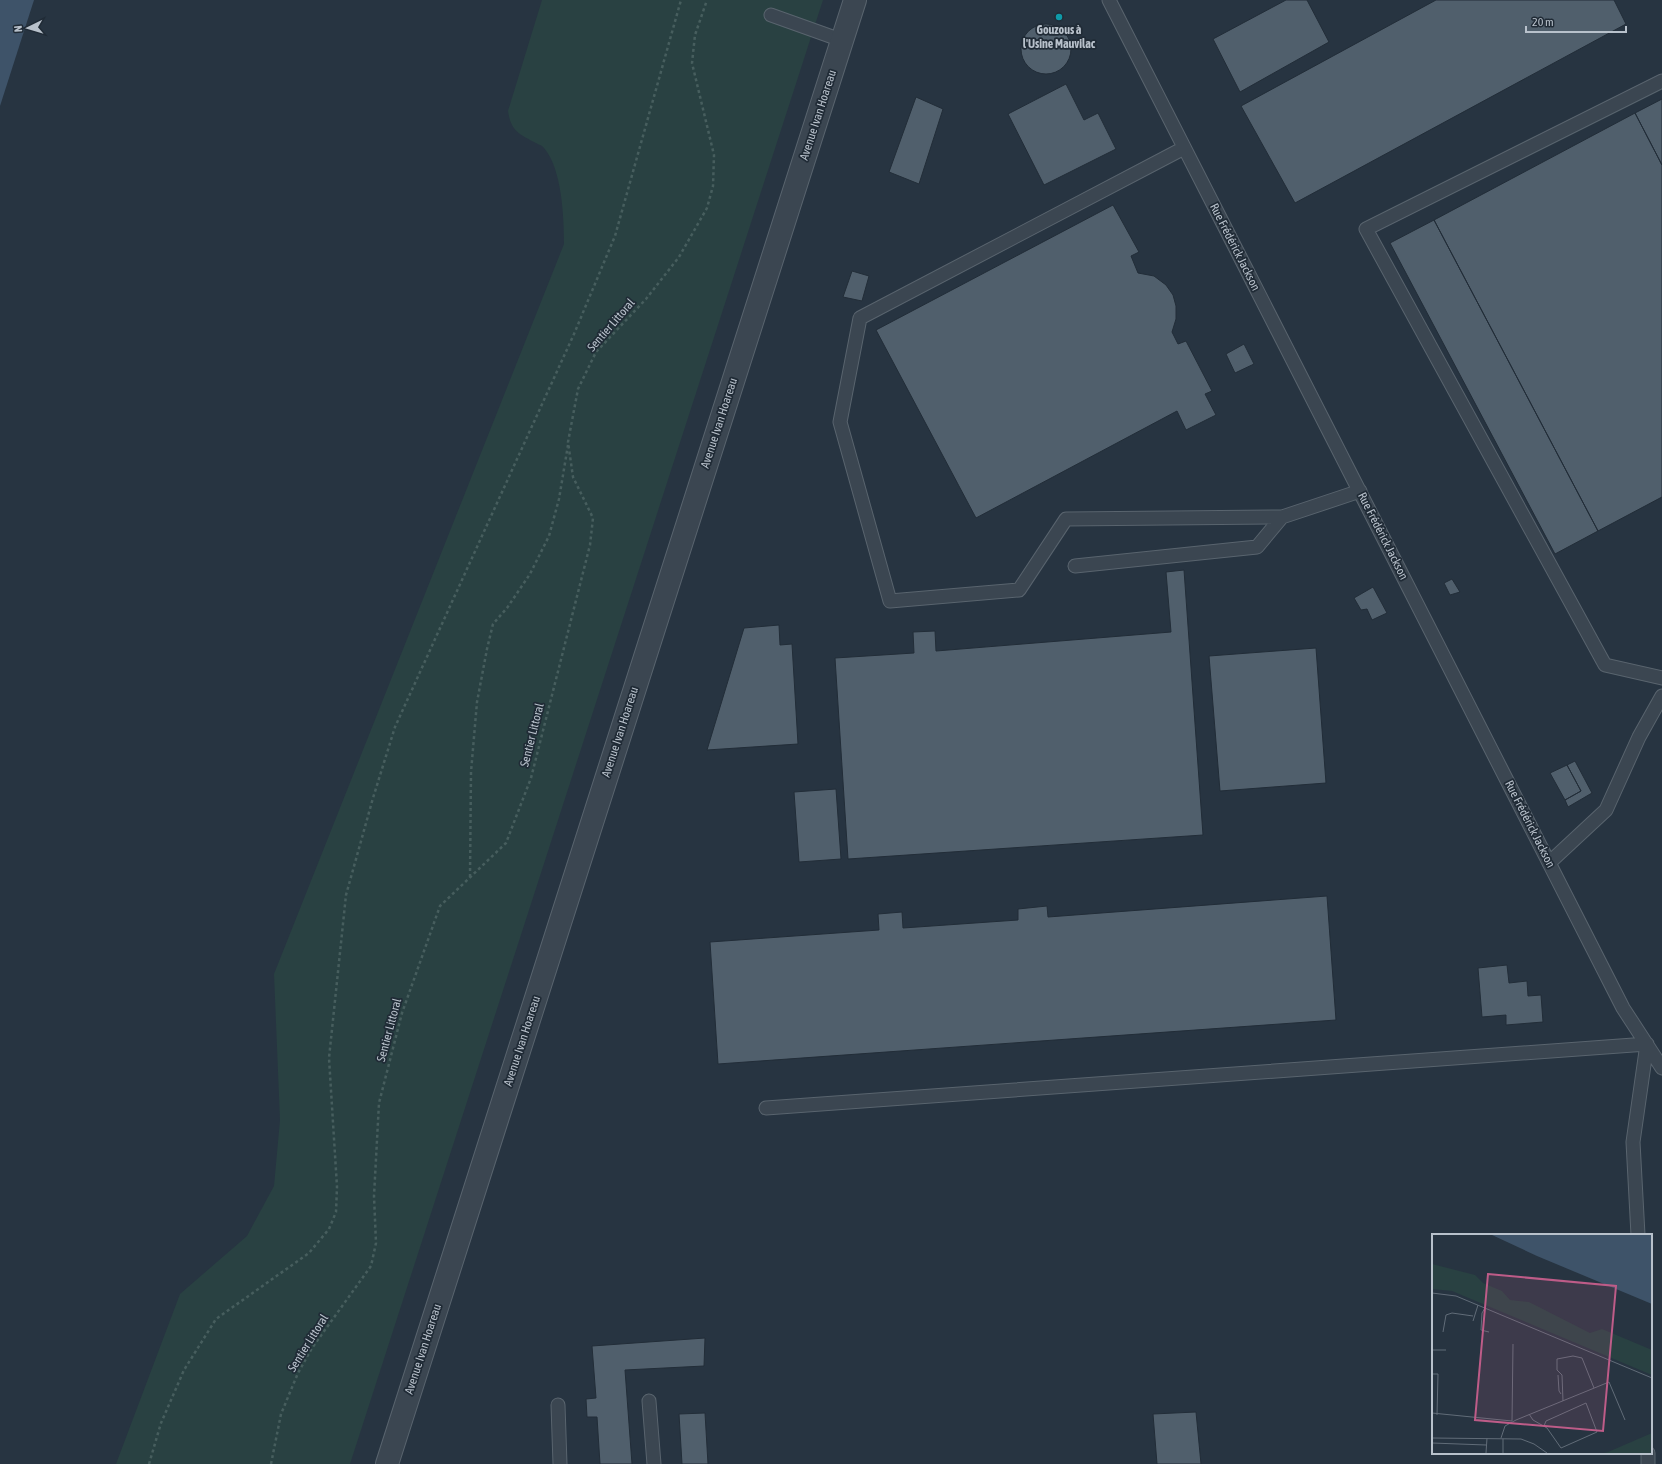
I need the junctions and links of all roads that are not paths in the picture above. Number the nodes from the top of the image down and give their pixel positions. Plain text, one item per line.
1 (854, 0) edge
2 (1109, 0) edge
3 (771, 15) dead end
4 (842, 40) junction
5 (1662, 81) edge
6 (1184, 148) junction
7 (1360, 492) junction
8 (1282, 517) junction
9 (1075, 566) dead end
10 (1662, 678) edge
11 (1662, 696) edge
12 (1549, 863) junction
13 (1647, 1044) junction
14 (1662, 1068) edge
15 (766, 1108) dead end
16 (1638, 1234) edge
17 (649, 1401) dead end
18 (558, 1405) dead end
19 (387, 1464) edge
20 (560, 1464) edge
21 (654, 1464) edge

1 - 4 street, Avenue Ivan Hoareau
2 - 6 lane, Rue Frédérick Jackson
3 - 4 lane
4 - 19 street, Avenue Ivan Hoareau
5 - 10 lane
6 - 7 lane, Rue Frédérick Jackson
6 - 8 lane
7 - 8 lane
7 - 12 lane, Rue Frédérick Jackson
8 - 9 lane
11 - 12 lane
12 - 13 lane, Rue Frédérick Jackson
13 - 14 lane, Rue Frédérick Jackson
13 - 15 lane
13 - 16 lane
17 - 21 lane
18 - 20 lane

